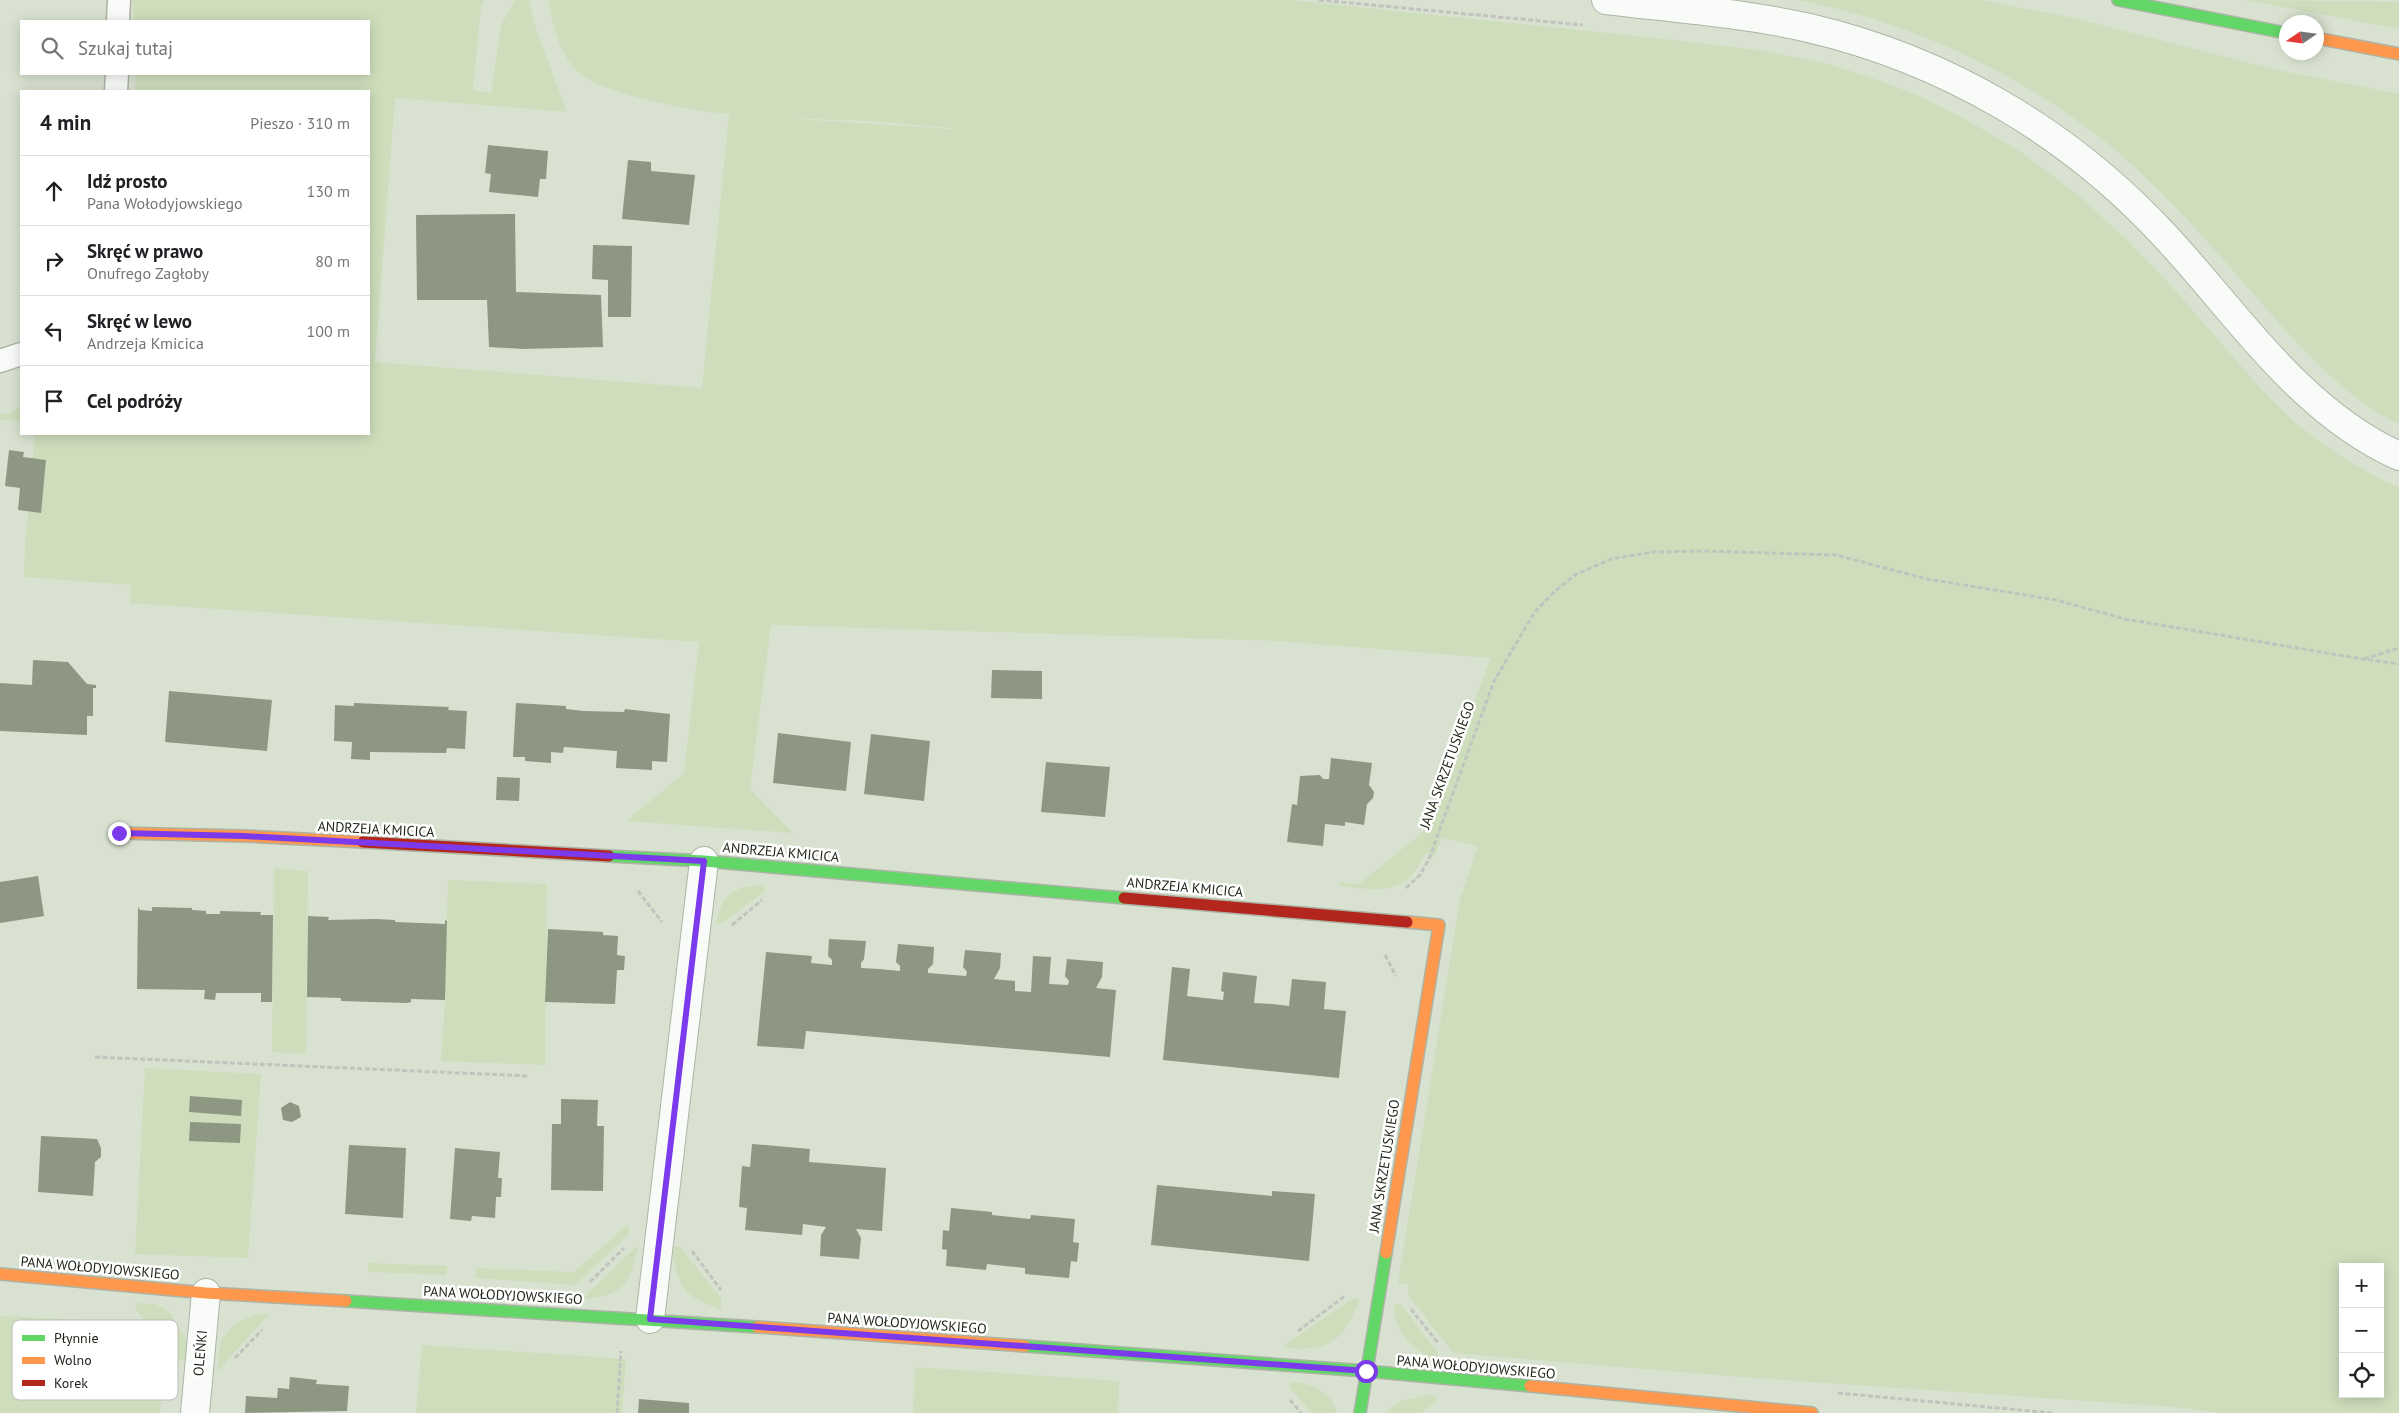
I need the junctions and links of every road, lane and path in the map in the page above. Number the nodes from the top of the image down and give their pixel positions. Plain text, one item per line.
1 (119, 0) edge
2 (1319, 0) edge
3 (1606, 0) edge
4 (2118, 0) edge
5 (118, 20) edge
6 (1584, 25) dead end
7 (2279, 32) edge
8 (2324, 40) edge
9 (2399, 54) edge
10 (117, 75) edge
11 (116, 90) edge
12 (20, 354) edge
13 (0, 361) edge
14 (2399, 456) edge
15 (2399, 648) edge
16 (2362, 660) junction
17 (2399, 664) edge
18 (119, 833) dead end
19 (1430, 859) dead end
20 (704, 861) junction
21 (1439, 925) joint
22 (1382, 952) dead end
23 (1398, 985) dead end
24 (95, 1057) dead end
25 (529, 1076) dead end
26 (0, 1274) edge
27 (206, 1293) junction
28 (650, 1319) junction
29 (621, 1348) dead end
30 (1366, 1371) junction
31 (195, 1413) edge
32 (617, 1413) edge
33 (1360, 1413) edge
34 (1812, 1413) edge

1 - 5 lane
2 - 6 path
3 - 14 street
4 - 7 street
8 - 9 street
10 - 11 lane
12 - 13 lane
15 - 16 path
16 - 17 path, JANA SKRZETUSKIEGO
16 - 19 path, JANA SKRZETUSKIEGO
18 - 20 street, ANDRZEJA KMICICA
20 - 21 street, ANDRZEJA KMICICA
20 - 28 street
21 - 30 street, JANA SKRZETUSKIEGO
22 - 23 path
24 - 25 path
26 - 27 street, PANA WOŁODYJOWSKIEGO
27 - 28 street, PANA WOŁODYJOWSKIEGO
27 - 31 street, OLEŃKI
28 - 30 street, PANA WOŁODYJOWSKIEGO
29 - 32 path
30 - 33 street, JANA SKRZETUSKIEGO
30 - 34 street, PANA WOŁODYJOWSKIEGO

